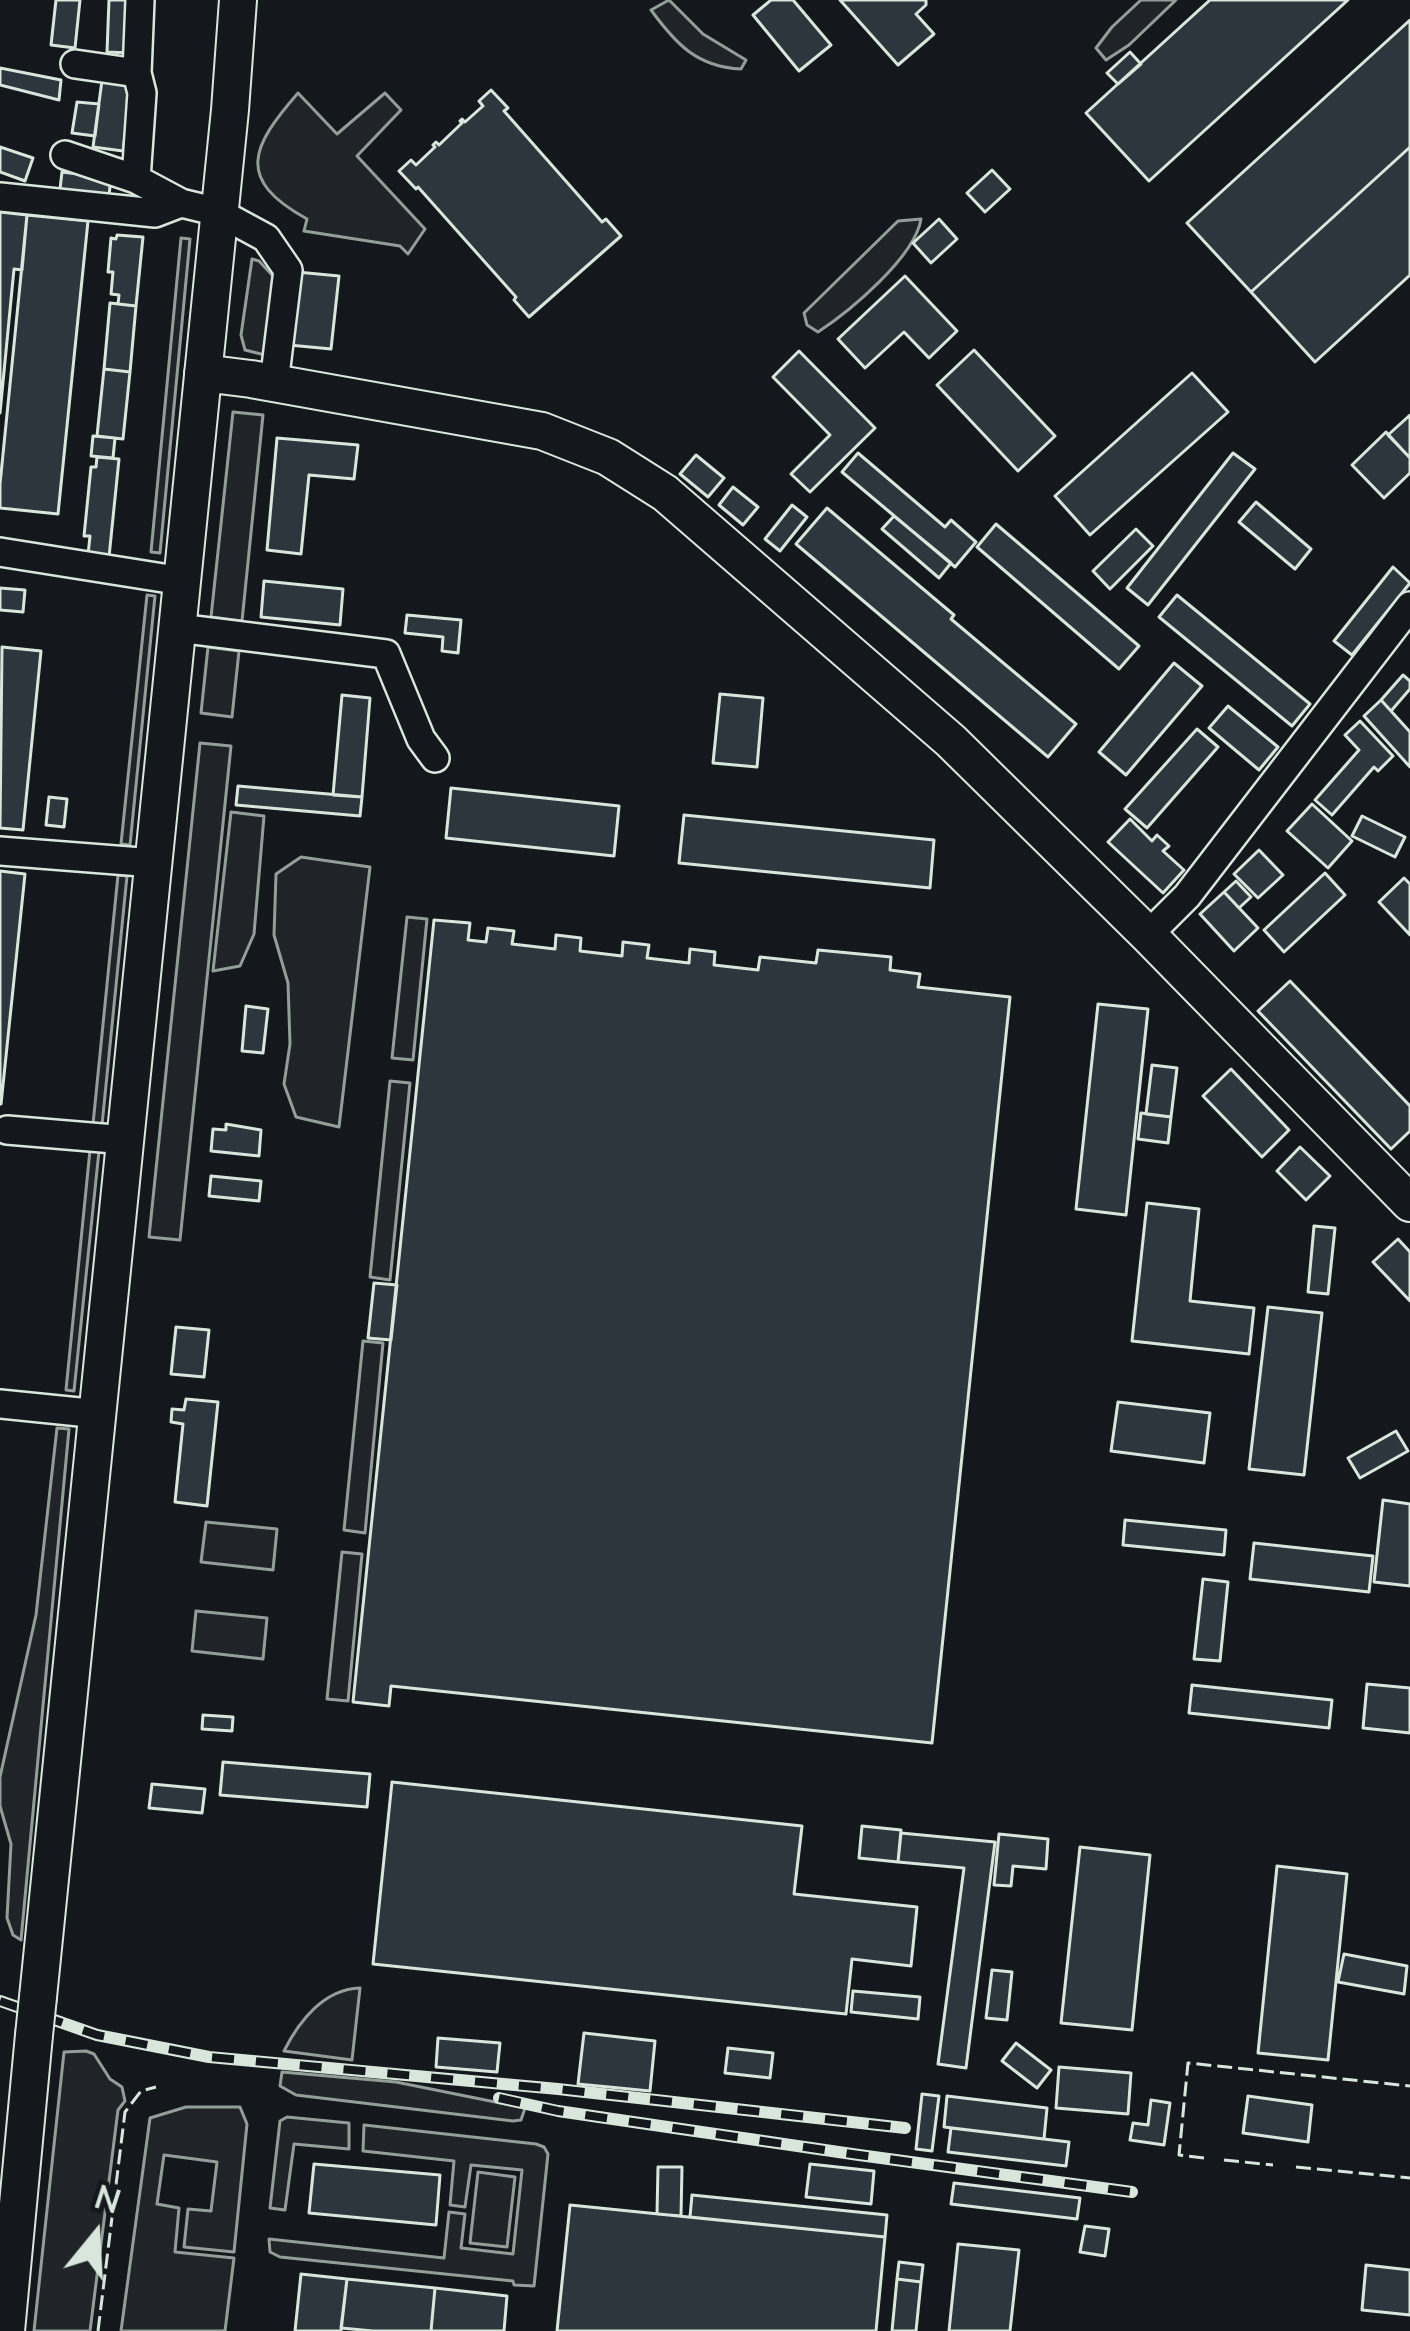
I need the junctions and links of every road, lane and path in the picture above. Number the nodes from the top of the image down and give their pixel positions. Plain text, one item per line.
1 (140, 0) edge
2 (238, 0) edge
3 (75, 64) dead end
4 (136, 73) junction
5 (65, 155) dead end
6 (136, 179) junction
7 (0, 197) edge
8 (181, 203) junction
9 (218, 212) junction
10 (203, 373) junction
11 (274, 382) junction
12 (0, 552) edge
13 (182, 581) junction
14 (1410, 605) edge
15 (178, 628) junction
16 (435, 758) dead end
17 (0, 851) edge
18 (154, 863) junction
19 (1148, 935) junction
20 (7, 1130) dead end
21 (126, 1140) junction
22 (1410, 1203) edge
23 (0, 1404) edge
24 (99, 1414) junction
25 (6, 2331) edge

1 - 4 street
2 - 9 main road
3 - 4 street
4 - 6 street
5 - 6 street
6 - 8 street
7 - 8 street
8 - 9 street
9 - 10 main road
9 - 11 street
10 - 11 main road
10 - 13 main road
11 - 19 main road
12 - 13 street
13 - 15 main road
14 - 19 street
15 - 16 street
15 - 18 main road
17 - 18 street
18 - 21 main road
19 - 22 main road
20 - 21 street
21 - 24 main road
23 - 24 street
24 - 25 main road, bridge

